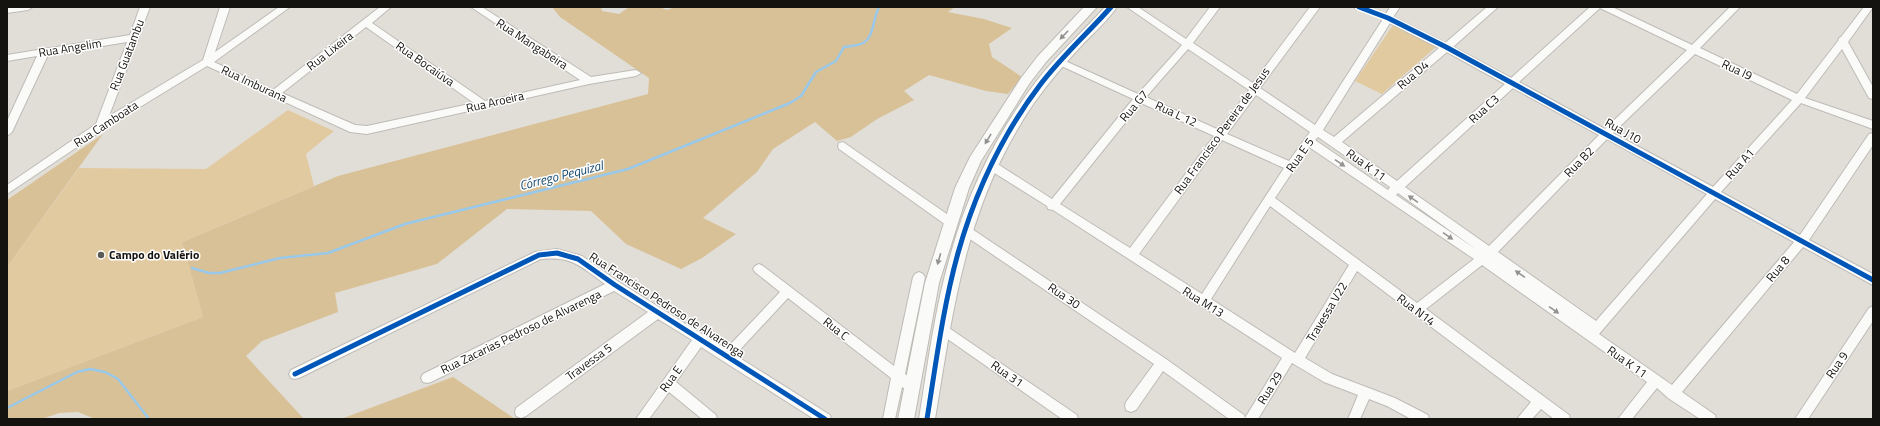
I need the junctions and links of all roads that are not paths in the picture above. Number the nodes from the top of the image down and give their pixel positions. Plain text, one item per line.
1 (28, 7) edge
2 (145, 7) edge
3 (225, 7) edge
4 (285, 7) edge
5 (386, 7) edge
6 (476, 7) edge
7 (1091, 7) edge
8 (1111, 7) edge
9 (1132, 7) edge
10 (1216, 7) edge
11 (1315, 7) edge
12 (1359, 7) edge
13 (1395, 7) edge
14 (1493, 7) edge
15 (1596, 7) edge
16 (1604, 7) edge
17 (1735, 7) edge
18 (1869, 7) edge
19 (1873, 8) edge
20 (7, 10) edge
21 (1388, 18) junction
22 (366, 23) junction
23 (133, 38) junction
24 (1842, 40) junction
25 (1187, 44) junction
26 (1446, 47) junction
27 (1693, 50) junction
28 (44, 52) junction
29 (7, 58) edge
30 (207, 62) junction
31 (1060, 62) junction
32 (636, 73) dead end
33 (589, 81) junction
34 (1514, 83) junction
35 (1253, 88) junction
36 (274, 94) junction
37 (1873, 96) edge
38 (1140, 98) junction
39 (1799, 99) junction
40 (484, 105) junction
41 (1873, 125) edge
42 (100, 126) junction
43 (354, 129) joint
44 (7, 132) edge
45 (1316, 132) junction
46 (1606, 134) junction
47 (1221, 135) junction
48 (1873, 137) edge
49 (1308, 141) junction
50 (1334, 143) junction
51 (842, 146) dead end
52 (992, 166) junction
53 (1291, 167) junction
54 (7, 190) edge
55 (1392, 191) junction
56 (1714, 193) junction
57 (1269, 199) junction
58 (1052, 206) junction
59 (950, 222) junction
60 (965, 230) junction
61 (1802, 241) junction
62 (1131, 256) junction
63 (1486, 256) junction
64 (1356, 263) junction
65 (759, 269) dead end
66 (919, 278) dead end
67 (1873, 280) edge
68 (615, 285) junction
69 (788, 291) junction
70 (1203, 302) junction
71 (1416, 310) junction
72 (1873, 311) edge
73 (658, 312) junction
74 (943, 329) junction
75 (1594, 332) junction
76 (700, 339) junction
77 (727, 356) junction
78 (1293, 358) junction
79 (1162, 363) junction
80 (295, 374) dead end
81 (898, 376) junction
82 (427, 378) dead end
83 (1655, 381) junction
84 (668, 383) junction
85 (913, 388) junction
86 (1364, 394) junction
87 (1672, 394) junction
88 (1540, 402) junction
89 (1131, 406) dead end
90 (521, 412) dead end
91 (642, 419) edge
92 (711, 419) edge
93 (826, 419) edge
94 (889, 419) edge
95 (906, 419) edge
96 (927, 419) edge
97 (1072, 419) edge
98 (1239, 419) edge
99 (1251, 419) edge
100 (1354, 419) edge
101 (1423, 419) edge
102 (1524, 419) edge
103 (1564, 419) edge
104 (1624, 419) edge
105 (1710, 419) edge
106 (1801, 419) edge

1 - 20 street
2 - 23 street, Rua Guatambu
3 - 30 street, Rua Imburana
4 - 30 street, Rua Camboata
5 - 22 street, Rua Lixeira
6 - 33 street, Rua Mangabeira
7 -> 59 main road
8 - 31 main road
9 - 25 street, Rua K 11
10 - 25 street, Rua G7
11 - 35 street, Rua Francisco Pereira de Jesus
12 - 21 street, Rua J10
13 - 21 street, Rua E 5
14 - 26 street, Rua D4
15 - 34 street, Rua C3
16 - 27 street, Rua I9
17 - 27 street, Rua B2
18 - 19 street
18 - 24 street, Rua A1
21 - 26 street, Rua J10
21 - 45 street, Rua E 5
22 - 36 street, Rua Lixeira
22 - 40 street, Rua Bocaiúva
23 - 28 street, Rua Angelim
23 - 42 street, Rua Guatambu
24 - 37 street
24 - 39 street, Rua A1
25 - 35 street, Rua K 11
25 - 38 street, Rua G7
26 - 34 street, Rua J10
26 - 50 street, Rua D4
27 - 39 street, Rua I9
27 - 46 street, Rua B2
28 - 29 street, Rua Angelim
28 - 44 street
30 - 36 street, Rua Imburana
30 - 42 street, Rua Camboata
31 - 38 street, Rua L 12
31 - 52 main road
32 - 33 street, Rua Aroeira
33 - 40 street, Rua Aroeira
34 - 46 street, Rua J10
34 - 55 street, Rua C3
35 - 45 street, Rua K 11
35 - 47 street, Rua Francisco Pereira de Jesus
36 - 43 street, Rua Imburana
38 - 47 street, Rua L 12
38 - 58 street, Rua G7
39 - 41 street, Rua I9
39 - 56 street, Rua A1
40 - 43 street, Rua Aroeira
42 - 54 street, Rua Camboata
45 - 49 street, Rua E 5
45 - 50 street, Rua K 11
46 - 56 street, Rua J10
46 - 63 street, Rua B2
47 - 53 street, Rua L 12
47 - 62 street, Rua Francisco Pereira de Jesus
48 - 61 street, Rua 8
49 - 53 street, Rua E 5
49 -> 55 street, Rua K 11
50 - 55 street, Rua K 11
51 - 59 street
52 - 58 street, Rua M13
52 - 60 main road
53 - 57 street, Rua E 5
55 - 63 street, Rua K 11
56 - 61 street, Rua J10
56 - 75 street, Rua A1
57 - 64 street, Rua N14
57 - 70 street, Rua E 5
58 - 62 street, Rua M13
59 -> 85 main road
60 - 74 main road
60 - 79 street, Rua 30
61 - 67 street, Rua J10
61 - 87 street, Rua 8
62 - 70 street, Rua M13
63 - 71 street, Rua B2
63 - 75 street, Rua K 11
64 - 71 street, Rua N14
64 - 78 street, Travessa V22
65 - 69 street, Rua C
66 - 81 street
68 - 73 street, Rua Francisco Pedroso de Alvarenga
68 - 80 street, Rua Francisco Pedroso de Alvarenga
68 - 82 street, Rua Zacarias Pedroso de Alvarenga
69 - 77 street
69 - 81 street, Rua C
70 - 78 street, Rua M13
71 - 88 street, Rua N14
72 - 106 street, Rua 9
73 - 76 street, Rua Francisco Pedroso de Alvarenga
73 - 90 street, Travessa 5
74 - 96 main road
74 - 97 street, Rua 31
75 - 83 street, Rua K 11
76 - 77 street, Rua Francisco Pedroso de Alvarenga
76 - 84 street, Rua E
77 - 93 street, Rua Francisco Pedroso de Alvarenga
78 - 86 street, Rua M13
78 - 99 street, Rua 29
79 - 89 street
79 - 98 street, Rua 30
81 - 85 street, Rua C
81 - 94 street
83 - 87 street, Rua K 11
83 - 104 street
84 - 91 street, Rua E
84 - 92 street
85 - 95 main road
86 - 100 street
86 - 101 street, Rua M13
87 - 105 street, Rua K 11
88 - 102 street
88 - 103 street, Rua N14

